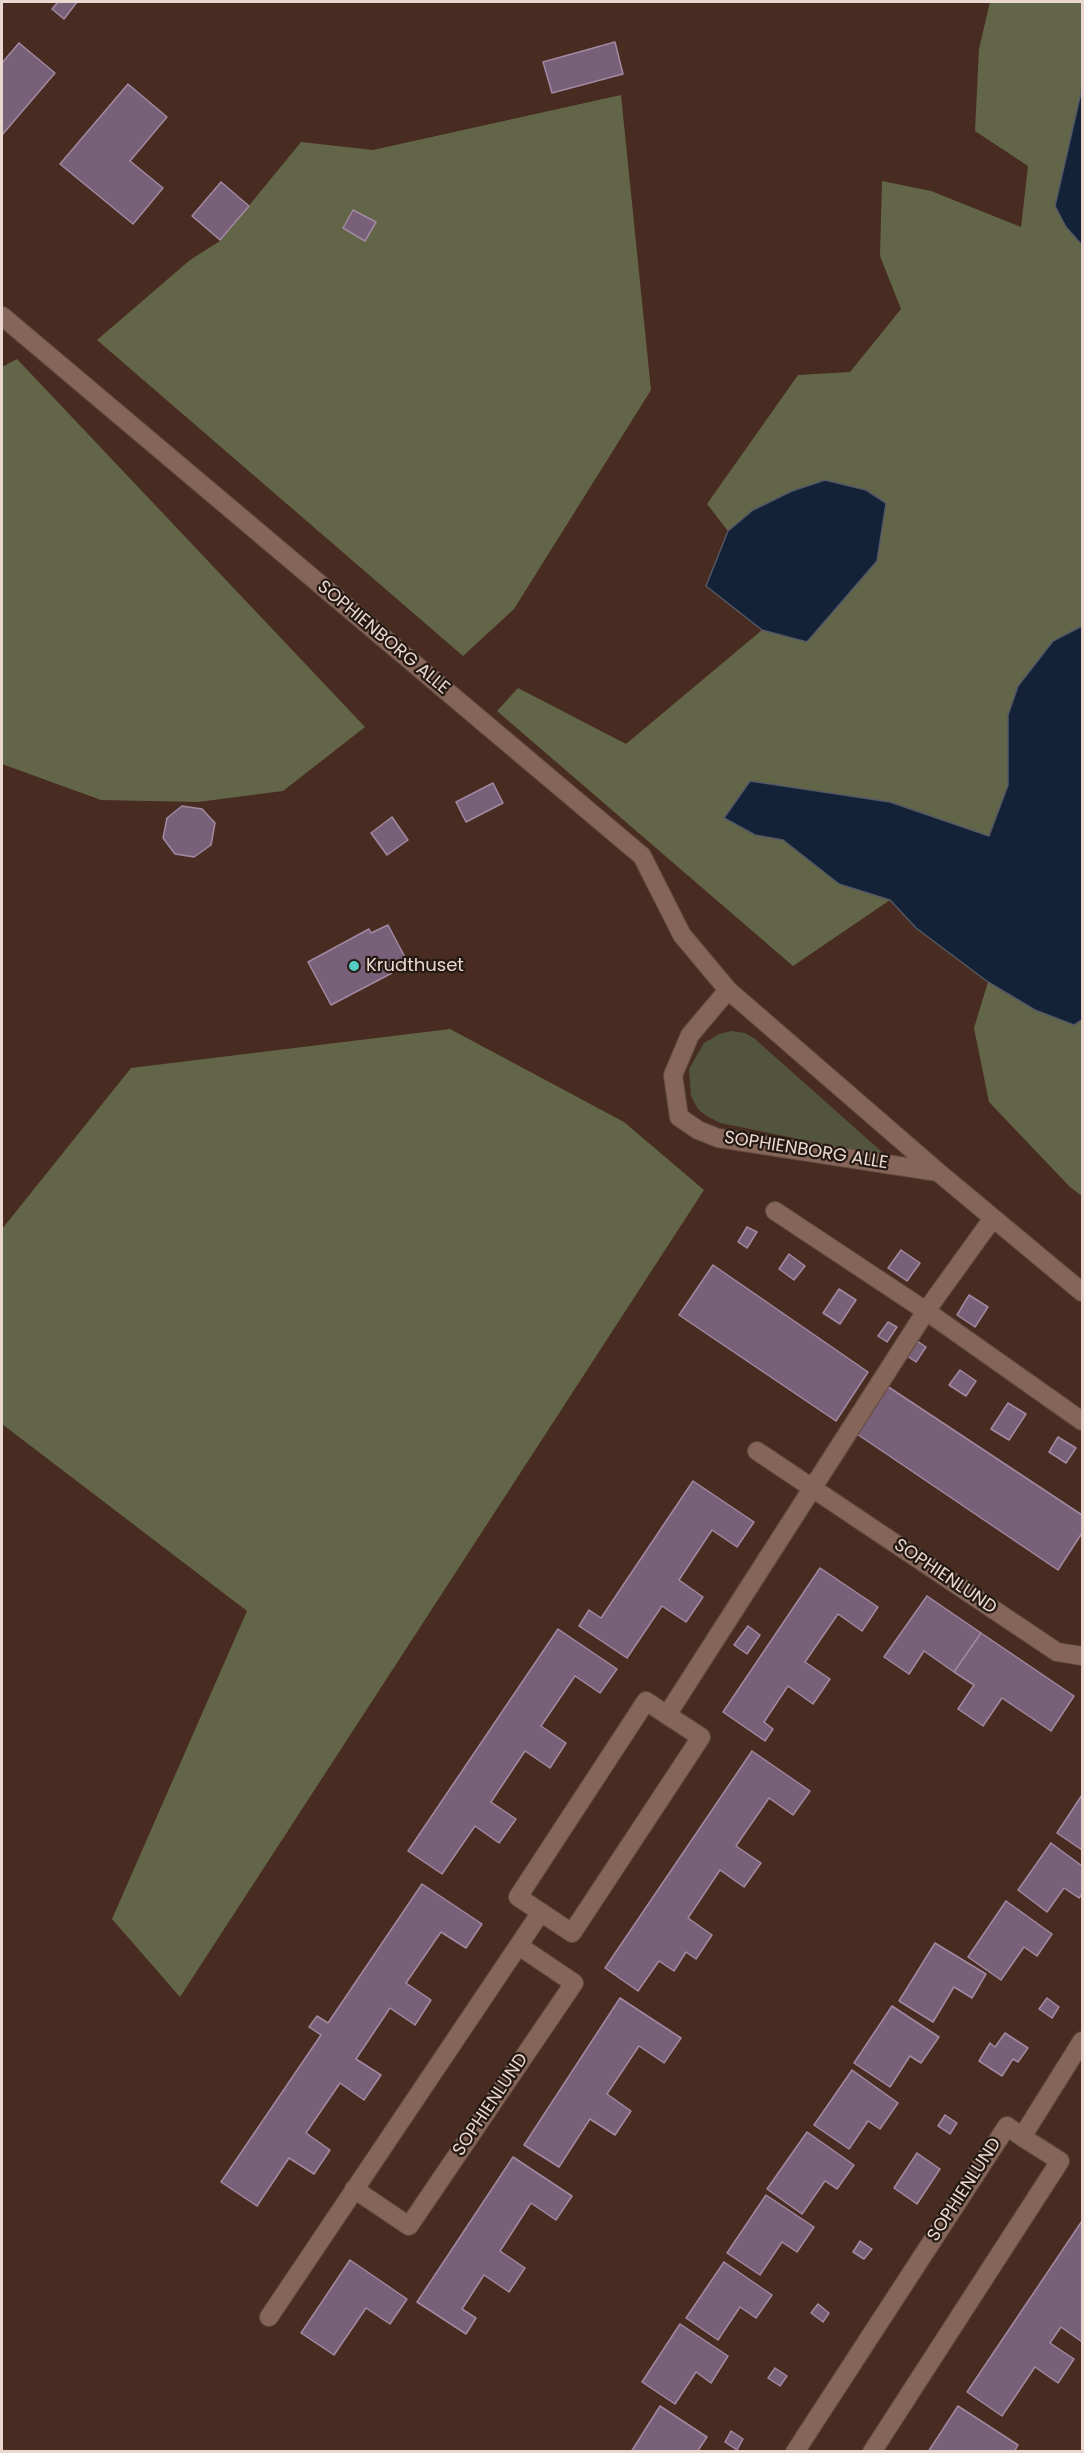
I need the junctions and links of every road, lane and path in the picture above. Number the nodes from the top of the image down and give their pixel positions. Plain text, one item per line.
1 (2, 316) edge
2 (728, 990) junction
3 (938, 1172) junction
4 (775, 1211) dead end
5 (993, 1218) junction
6 (1083, 1292) edge
7 (926, 1311) junction
8 (1083, 1421) edge
9 (757, 1451) dead end
10 (812, 1487) junction
11 (1083, 1656) edge
12 (667, 1715) junction
13 (541, 1912) junction
14 (519, 1946) junction
15 (1083, 2041) edge
16 (1022, 2136) junction
17 (354, 2189) junction
18 (268, 2317) dead end
19 (795, 2451) edge
20 (872, 2451) edge

1 - 2 street, SOPHIENBORG ALLE
2 - 3 street, SOPHIENBORG ALLE
2 - 3 street, SOPHIENBORG ALLE
3 - 5 street, SOPHIENBORG ALLE
4 - 7 street
5 - 6 street, SOPHIENBORG ALLE
5 - 7 street
7 - 8 street
7 - 10 street
9 - 10 street, SOPHIENLUND
10 - 11 street, SOPHIENLUND
10 - 12 street
12 - 13 street
12 - 13 street
13 - 14 street
14 - 17 street
14 - 17 street, SOPHIENLUND
15 - 16 street, SOPHIENLUND
16 - 19 street, SOPHIENLUND
16 - 20 street, SOPHIENLUND
17 - 18 street

